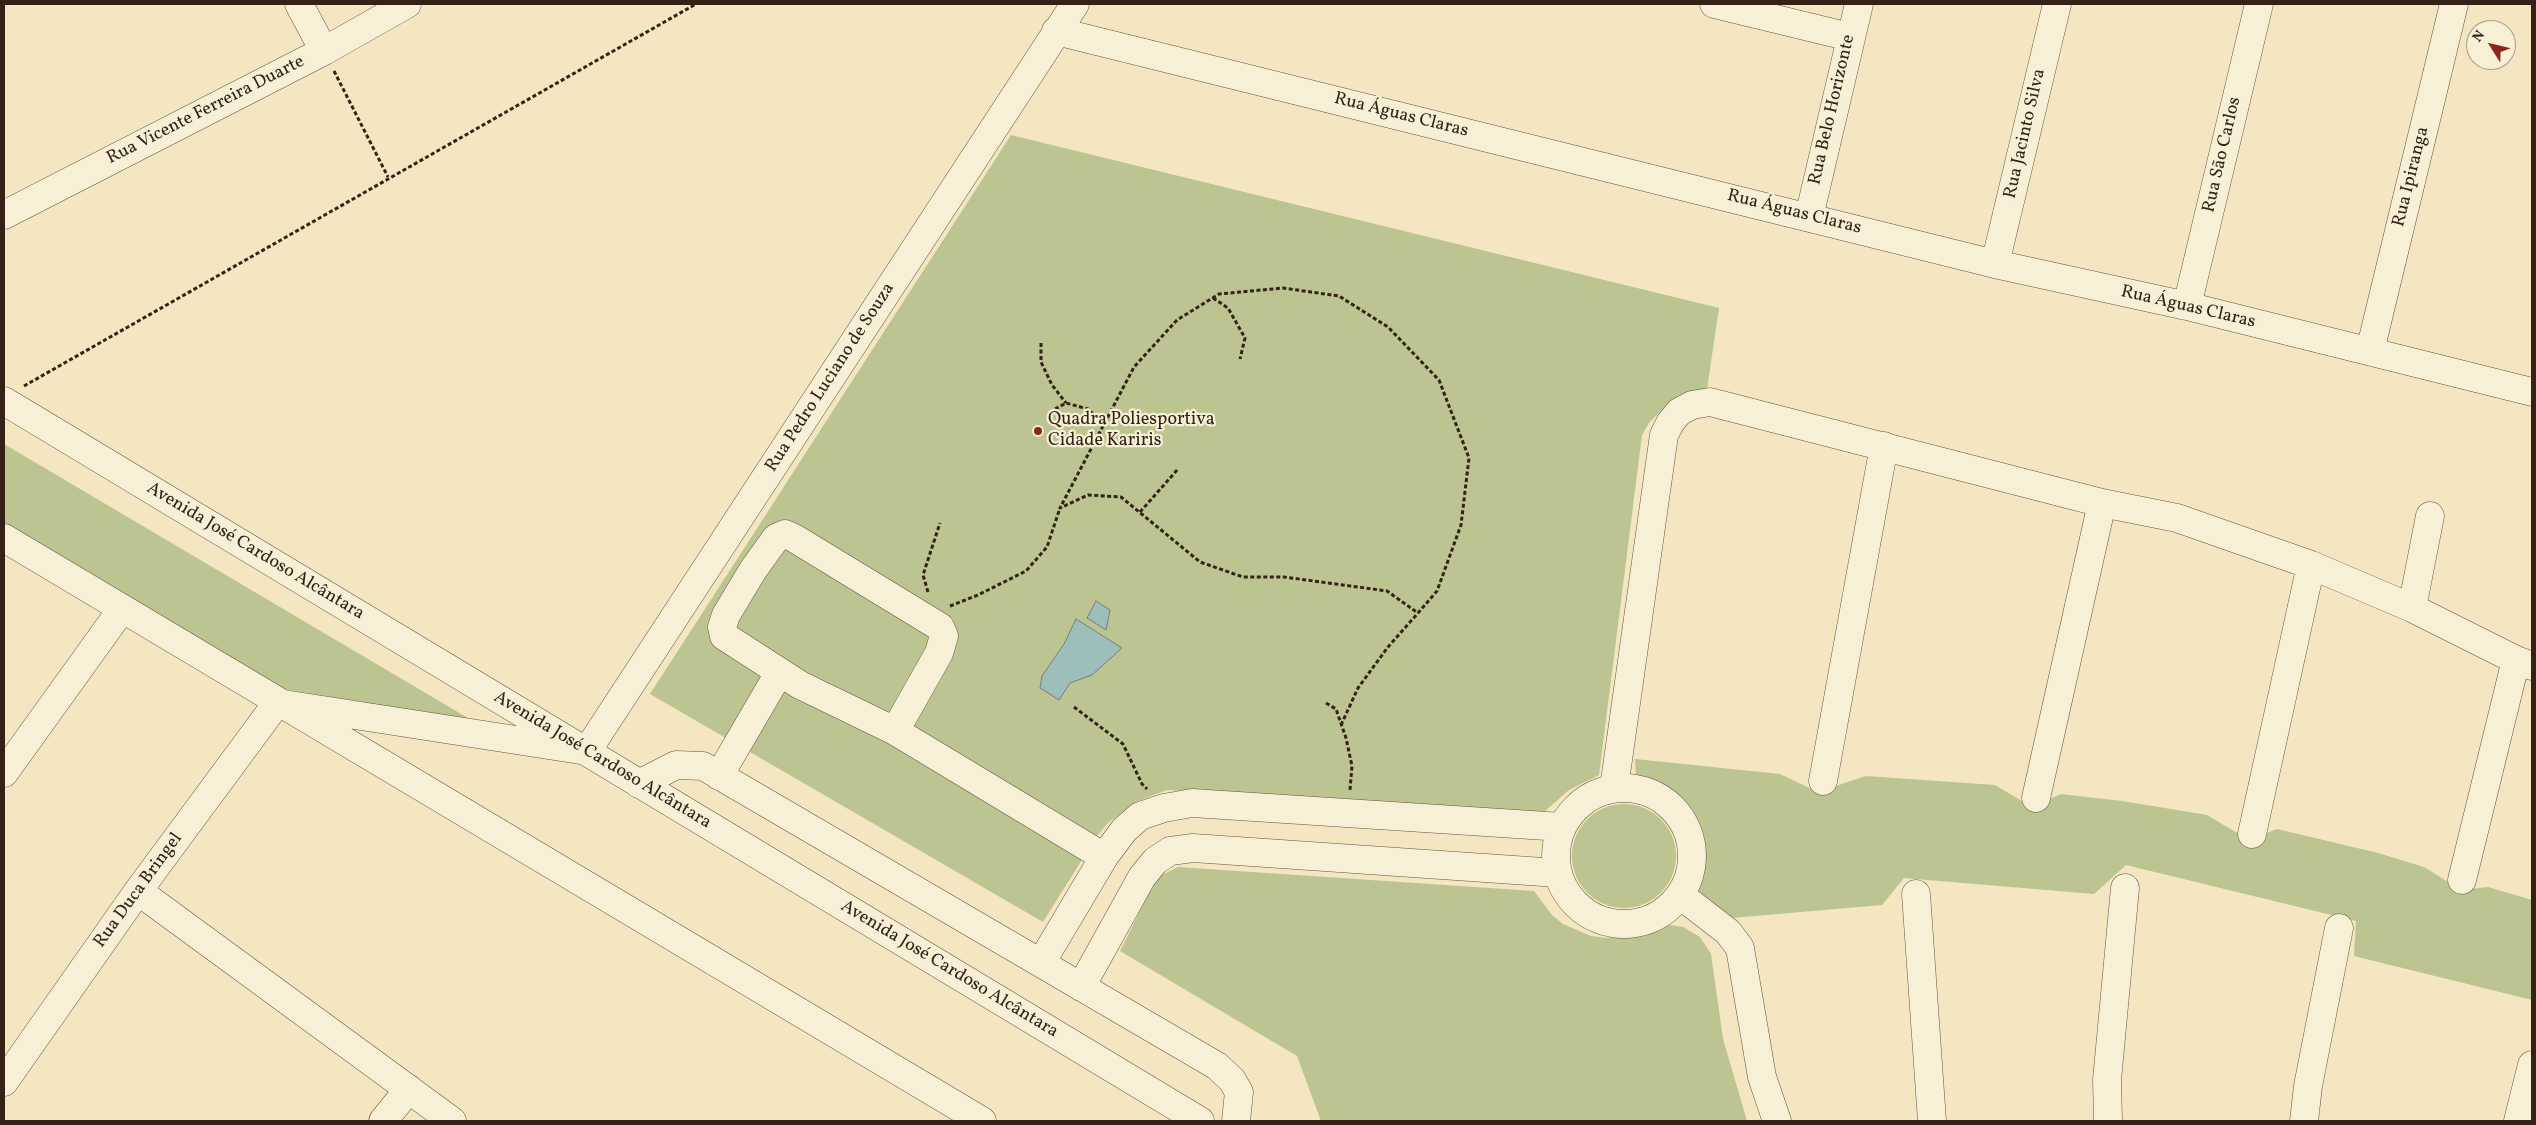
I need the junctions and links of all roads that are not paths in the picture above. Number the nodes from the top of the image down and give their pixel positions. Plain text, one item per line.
1 (299, 4) edge
2 (407, 4) edge
3 (1075, 4) edge
4 (1714, 4) edge
5 (1859, 4) edge
6 (2057, 4) edge
7 (2259, 4) edge
8 (2454, 4) edge
9 (1056, 31) junction
10 (1850, 37) junction
11 (324, 51) junction
12 (4, 215) edge
13 (1809, 217) junction
14 (1995, 264) junction
15 (2187, 306) junction
16 (2370, 351) junction
17 (2532, 392) edge
18 (12, 394) edge
19 (1884, 446) junction
20 (2102, 503) junction
21 (2430, 516) dead end
22 (4, 538) edge
23 (2311, 564) junction
24 (122, 608) junction
25 (2412, 608) junction
26 (2524, 663) edge
27 (779, 672) junction
28 (277, 703) junction
29 (895, 731) junction
30 (586, 751) junction
31 (4, 773) edge
32 (719, 776) junction
33 (1822, 781) dead end
34 (639, 784) junction
35 (1614, 788) junction
36 (2036, 798) dead end
37 (1562, 827) junction
38 (2252, 834) dead end
39 (1104, 857) junction
40 (1558, 873) junction
41 (2462, 880) dead end
42 (2125, 888) dead end
43 (138, 891) junction
44 (1916, 894) dead end
45 (1680, 895) junction
46 (2340, 928) dead end
47 (1041, 963) junction
48 (1081, 987) junction
49 (2532, 1064) edge
50 (4, 1082) edge
51 (409, 1089) junction
52 (383, 1121) edge
53 (452, 1121) edge
54 (982, 1121) edge
55 (1200, 1121) edge
56 (1236, 1121) edge
57 (1777, 1121) edge
58 (1932, 1121) edge
59 (2108, 1121) edge
60 (2304, 1121) edge
61 (2518, 1121) edge

1 - 11 street
2 - 11 street, Rua Vicente Ferreira Duarte
3 - 9 street, Rua Pedro Luciano de Souza
4 - 10 street
5 - 10 street, Rua Belo Horizonte
6 - 14 street, Rua Jacinto Silva
7 - 15 street, Rua São Carlos
8 - 16 street, Rua Ipiranga
9 - 13 street, Rua Águas Claras
9 - 30 street, Rua Pedro Luciano de Souza
10 - 13 street, Rua Belo Horizonte
11 - 12 street, Rua Vicente Ferreira Duarte
13 - 14 street, Rua Águas Claras
14 - 15 street, Rua Águas Claras
15 - 16 street, Rua Águas Claras
16 - 17 street, Rua Águas Claras
18 - 30 street, Avenida José Cardoso Alcântara
19 - 20 street
19 - 33 street
19 - 35 street
20 - 23 street
20 - 36 street
21 - 25 street
22 - 24 street
23 - 25 street
23 - 38 street
24 - 28 street
24 - 31 street
25 - 26 street
26 - 41 street
27 - 29 street
27 - 29 street
27 - 32 street
28 - 30 street
28 - 43 street, Rua Duca Bringel
28 - 54 street
29 - 39 street
30 - 34 street, Avenida José Cardoso Alcântara
32 - 34 street
32 - 47 street
34 - 55 street, Avenida José Cardoso Alcântara
35 - 37 street
35 - 45 street
37 - 39 street
37 - 40 street
39 - 47 street
40 - 45 street
40 - 48 street
42 - 59 street
43 - 50 street, Rua Duca Bringel
43 - 51 street
44 - 58 street
45 - 57 street
46 - 60 street
47 - 48 street
48 - 56 street
49 - 61 street
51 - 52 street
51 - 53 street

